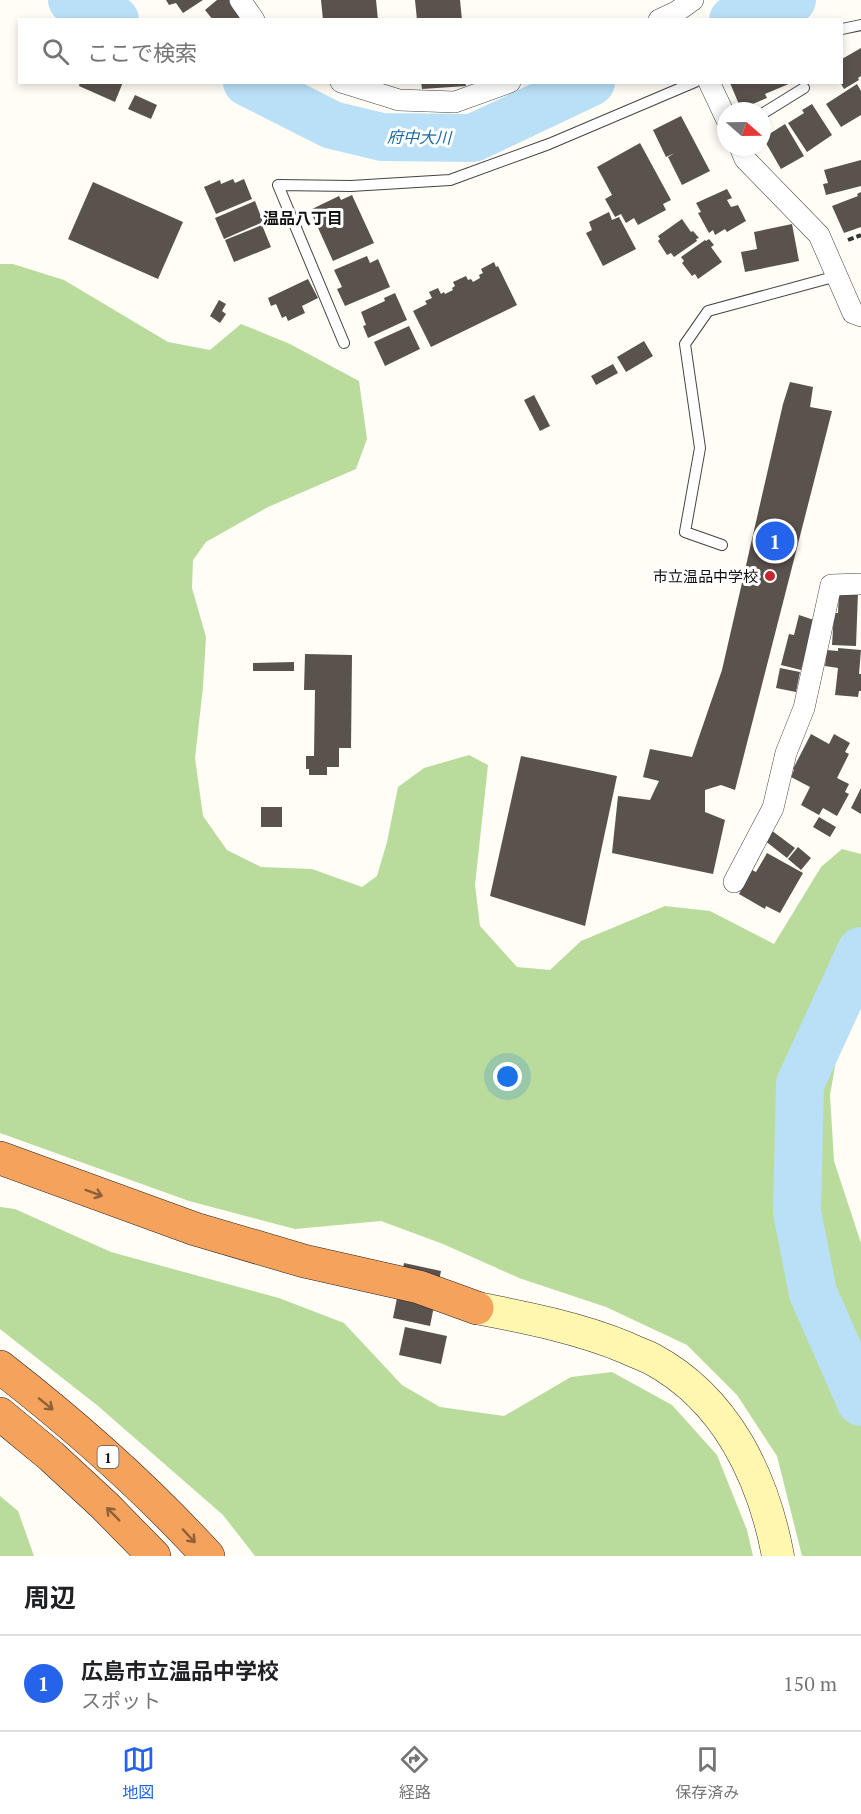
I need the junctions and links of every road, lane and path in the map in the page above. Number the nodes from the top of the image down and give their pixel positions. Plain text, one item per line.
1 (240, 0) edge
2 (253, 18) edge
3 (861, 25) edge
4 (843, 29) edge
5 (347, 84) edge
6 (504, 84) edge
7 (690, 84) edge
8 (710, 84) edge
9 (804, 88) dead end
10 (718, 102) edge
11 (771, 108) edge
12 (744, 156) edge
13 (837, 276) junction
14 (861, 316) edge
15 (344, 343) dead end
16 (722, 545) dead end
17 (861, 584) edge
18 (734, 882) dead end
19 (0, 1158) edge
20 (0, 1182) edge
21 (477, 1308) junction
22 (0, 1367) edge
23 (0, 1414) edge
24 (154, 1556) edge
25 (208, 1556) edge
26 (778, 1556) edge

1 - 2 street
3 - 4 lane
5 - 6 street
7 - 15 lane
8 - 10 street
9 - 11 lane
12 - 13 street
13 - 14 street
13 - 16 lane
17 - 18 street
19 -> 21 highway
20 - 21 highway
21 - 26 street
22 -> 25 highway, 1
24 -> 23 highway

